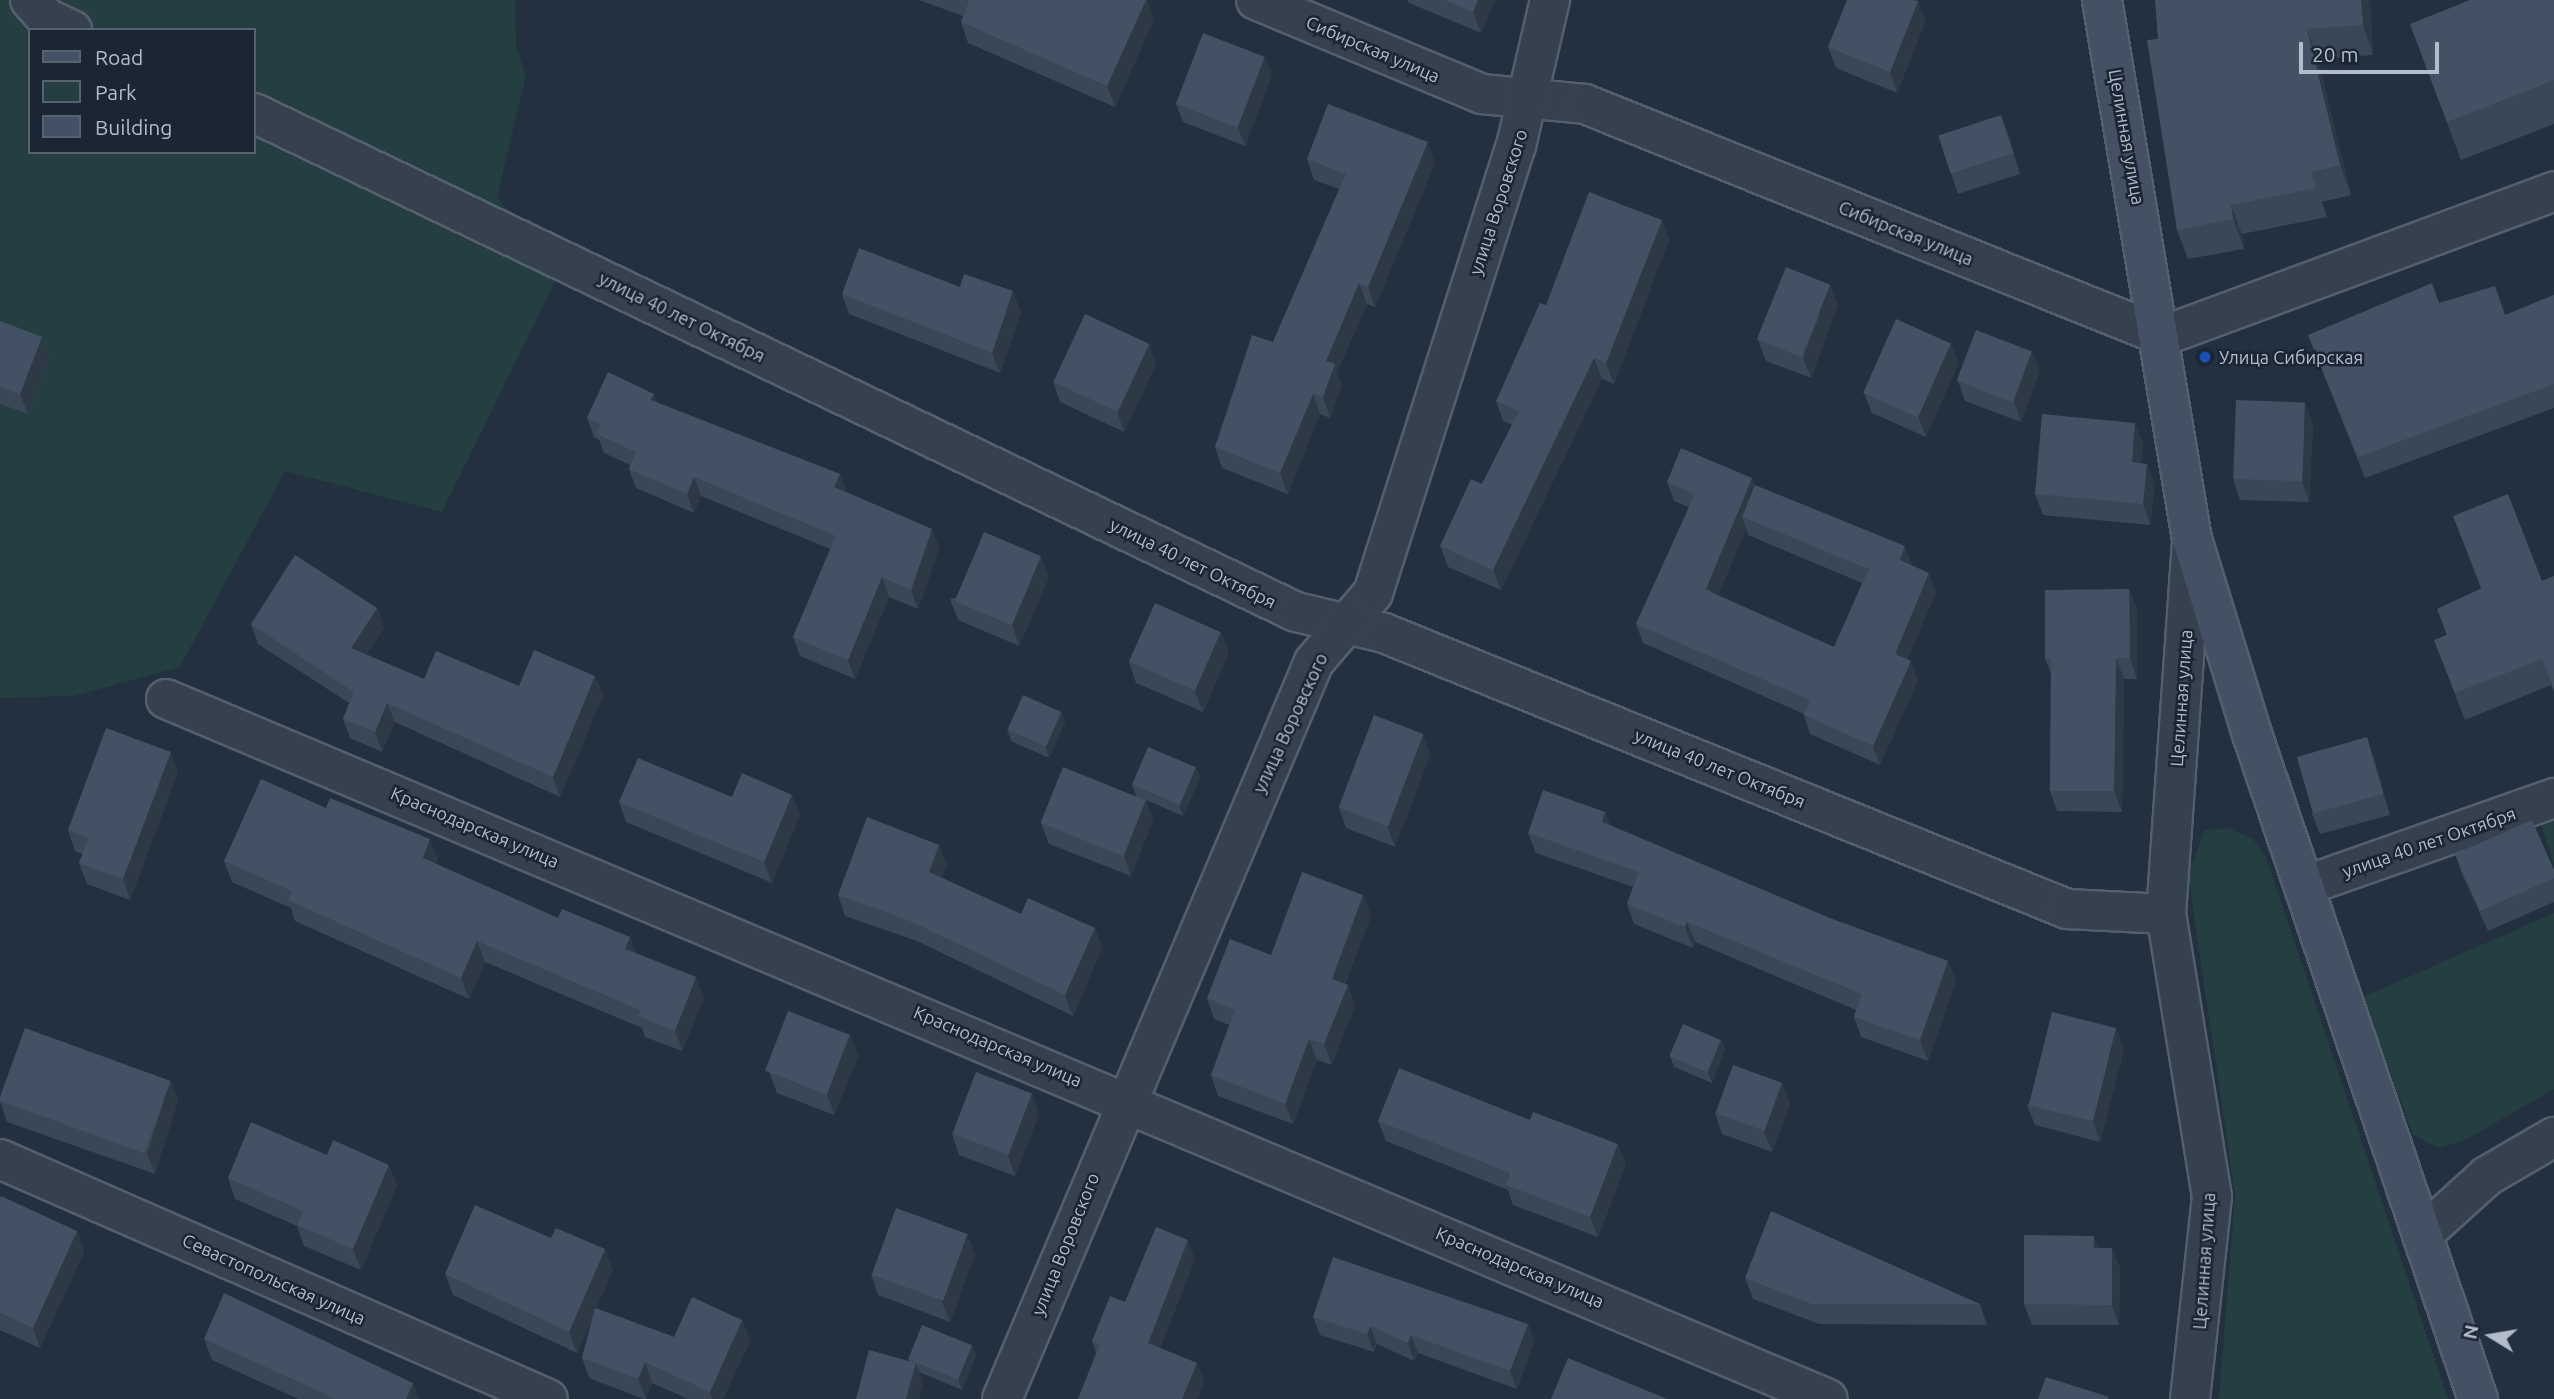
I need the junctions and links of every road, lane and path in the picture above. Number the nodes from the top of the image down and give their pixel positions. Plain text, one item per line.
1 (30, 0) edge
2 (1256, 0) edge
3 (1550, 0) edge
4 (2102, 0) edge
5 (68, 28) edge
6 (1530, 97) junction
7 (256, 114) edge
8 (2554, 191) edge
9 (2163, 336) junction
10 (2192, 539) junction
11 (1341, 624) junction
12 (166, 699) dead end
13 (2554, 798) edge
14 (2304, 886) junction
15 (2166, 914) junction
16 (1125, 1098) junction
17 (2554, 1137) edge
18 (0, 1159) edge
19 (2422, 1235) junction
20 (548, 1399) edge
21 (1002, 1399) edge
22 (1828, 1399) edge
23 (2190, 1399) edge
24 (2478, 1399) edge

1 - 5 street
2 - 6 street, Сибирская улица
3 - 6 street, улица Воровского
4 - 9 street, Целинная улица
6 - 9 street, Сибирская улица
6 - 11 street, улица Воровского
7 - 11 street, улица 40 лет Октября
8 - 9 street
9 - 10 street, Целинная улица
10 - 14 street
10 - 15 street, Целинная улица
11 - 15 street, улица 40 лет Октября
11 - 16 street, улица Воровского
12 - 16 street, Краснодарская улица
13 - 14 street, улица 40 лет Октября
14 - 19 street
15 - 23 street, Целинная улица
16 - 21 street, улица Воровского
16 - 22 street, Краснодарская улица
17 - 19 street
18 - 20 street, Севастопольская улица
19 - 24 street

